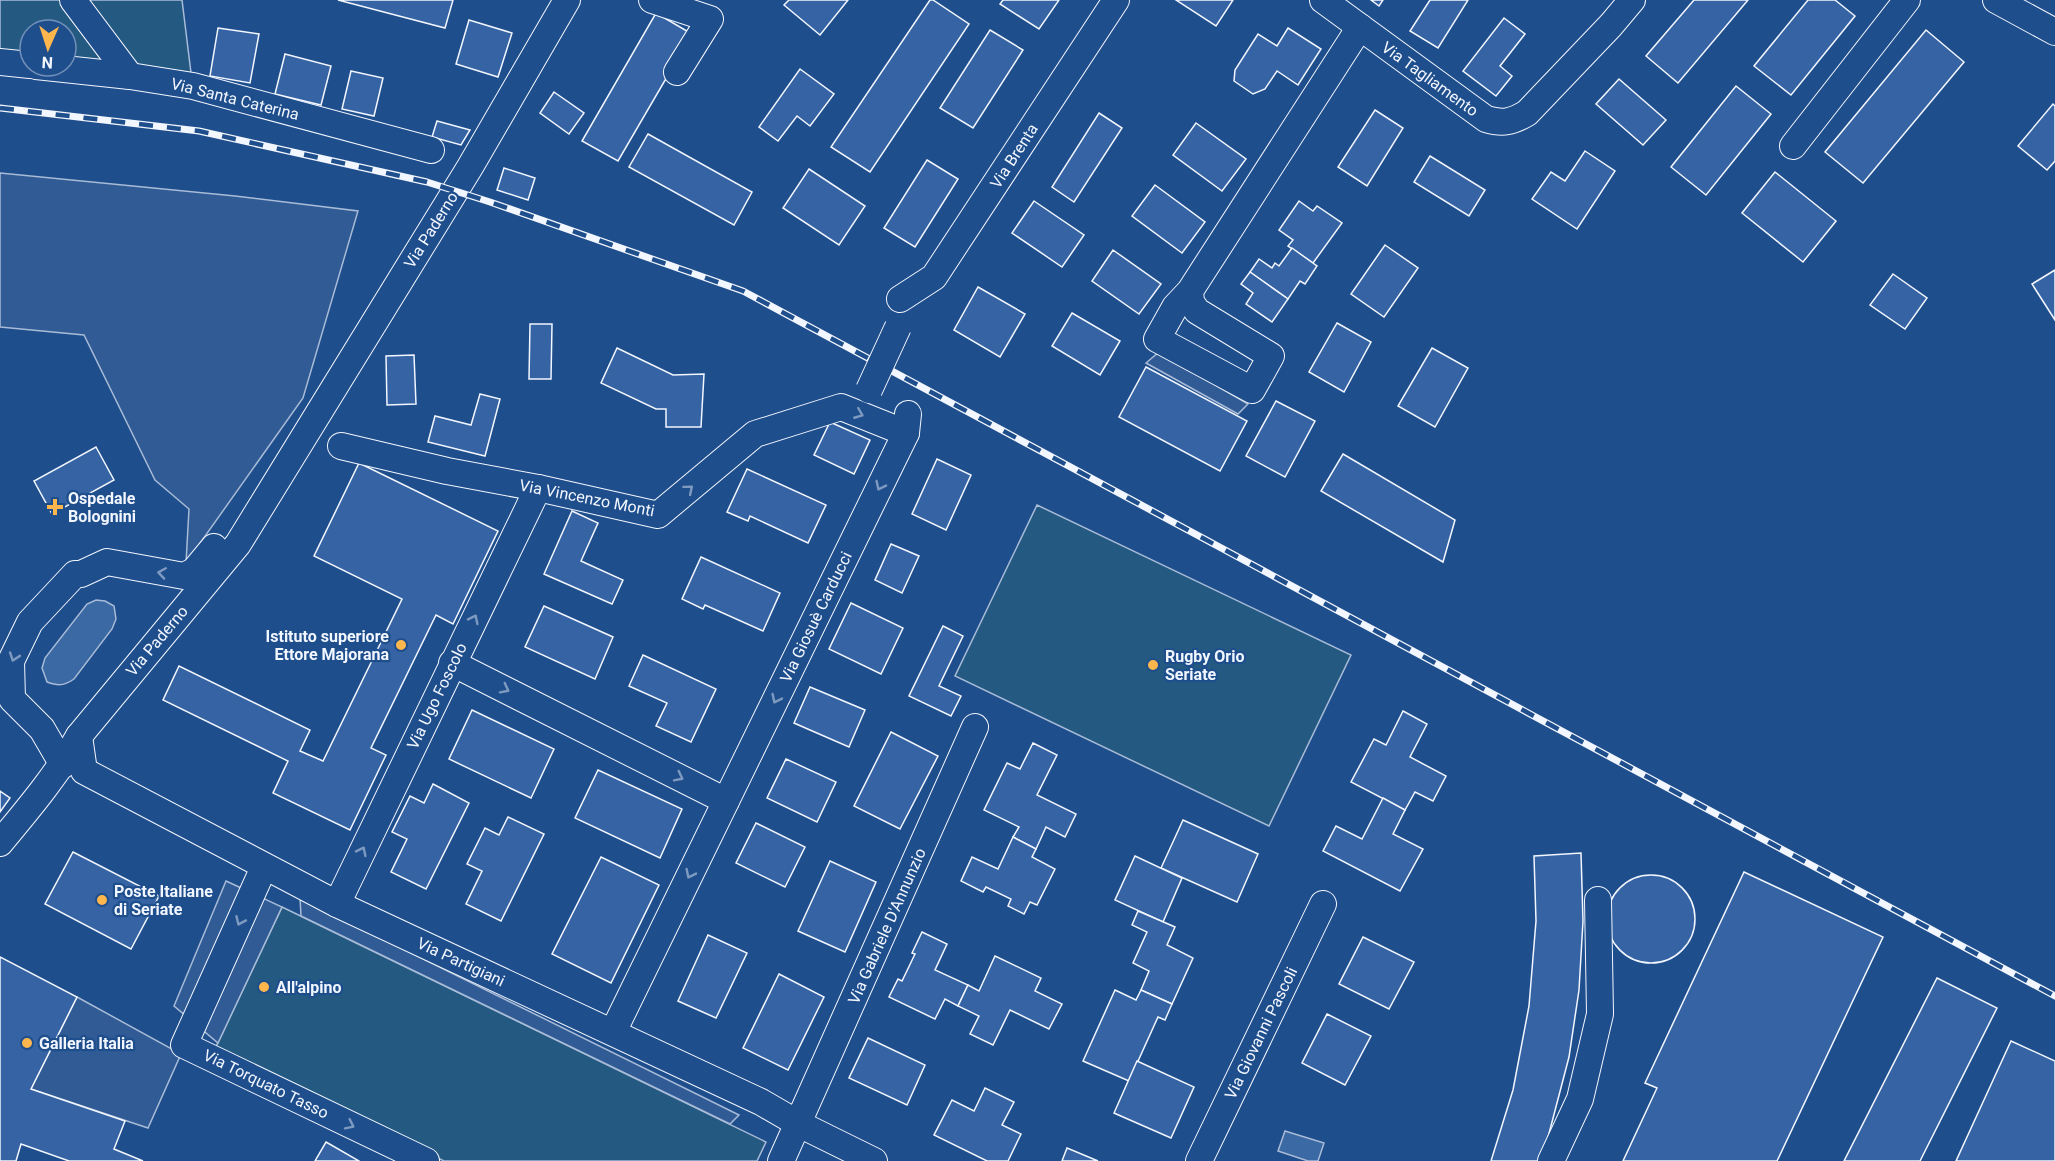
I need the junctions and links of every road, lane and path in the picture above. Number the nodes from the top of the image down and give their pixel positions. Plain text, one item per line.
1 (73, 0) edge
2 (567, 0) edge
3 (652, 0) edge
4 (1116, 0) edge
5 (1323, 0) edge
6 (1632, 0) edge
7 (1907, 0) edge
8 (1996, 0) edge
9 (1360, 27) junction
10 (2055, 32) edge
11 (0, 62) edge
12 (18, 64) edge
13 (78, 70) edge
14 (677, 72) dead end
15 (130, 76) junction
16 (1793, 146) dead end
17 (431, 150) dead end
18 (1190, 291) dead end
19 (900, 299) dead end
20 (898, 327) dead end
21 (869, 390) dead end
22 (907, 424) joint
23 (341, 446) dead end
24 (291, 458) junction
25 (538, 488) junction
26 (452, 663) junction
27 (975, 727) dead end
28 (79, 736) junction
29 (63, 765) junction
30 (726, 801) junction
31 (0, 843) edge
32 (264, 867) junction
33 (1598, 900) dead end
34 (337, 904) junction
35 (1323, 904) dead end
36 (613, 1032) junction
37 (799, 1124) junction
38 (426, 1161) edge
39 (781, 1161) edge
40 (874, 1161) edge
41 (1199, 1161) edge
42 (1551, 1161) edge

1 - 15 street
2 - 24 street, Via Paderno
3 - 14 street
4 - 19 street, Via Brenta
5 - 9 street, Via Tagliamento
6 - 9 street, Via Tagliamento
7 - 16 street
8 - 10 street
9 - 18 street
11 - 12 street
13 - 15 street, Via Santa Caterina
15 - 17 street, Via Santa Caterina
20 - 21 street, bridge
25 -> 22 street, Via Vincenzo Monti
22 -> 30 street, Via Giosuè Carducci
23 - 25 street, Via Vincenzo Monti
24 - 28 street, Via Paderno
24 -> 29 street, Via Paderno
26 -> 25 street, Via Ugo Foscolo
26 -> 30 street
34 -> 26 street, Via Ugo Foscolo
27 - 37 street, Via Gabriele D'Annunzio
28 - 29 street, Via Paderno
28 - 32 street, Via Partigiani
29 - 31 street, Via Paderno
30 -> 36 street, Via Giosuè Carducci
32 - 34 street, Via Partigiani
32 -> 38 street, Via Torquato Tasso
33 - 42 street
34 - 36 street, Via Partigiani
35 - 41 street, Via Giovanni Pascoli
36 - 37 street, Via Partigiani
37 - 39 street, Via Gabriele D'Annunzio
37 - 40 street, Via Partigiani

